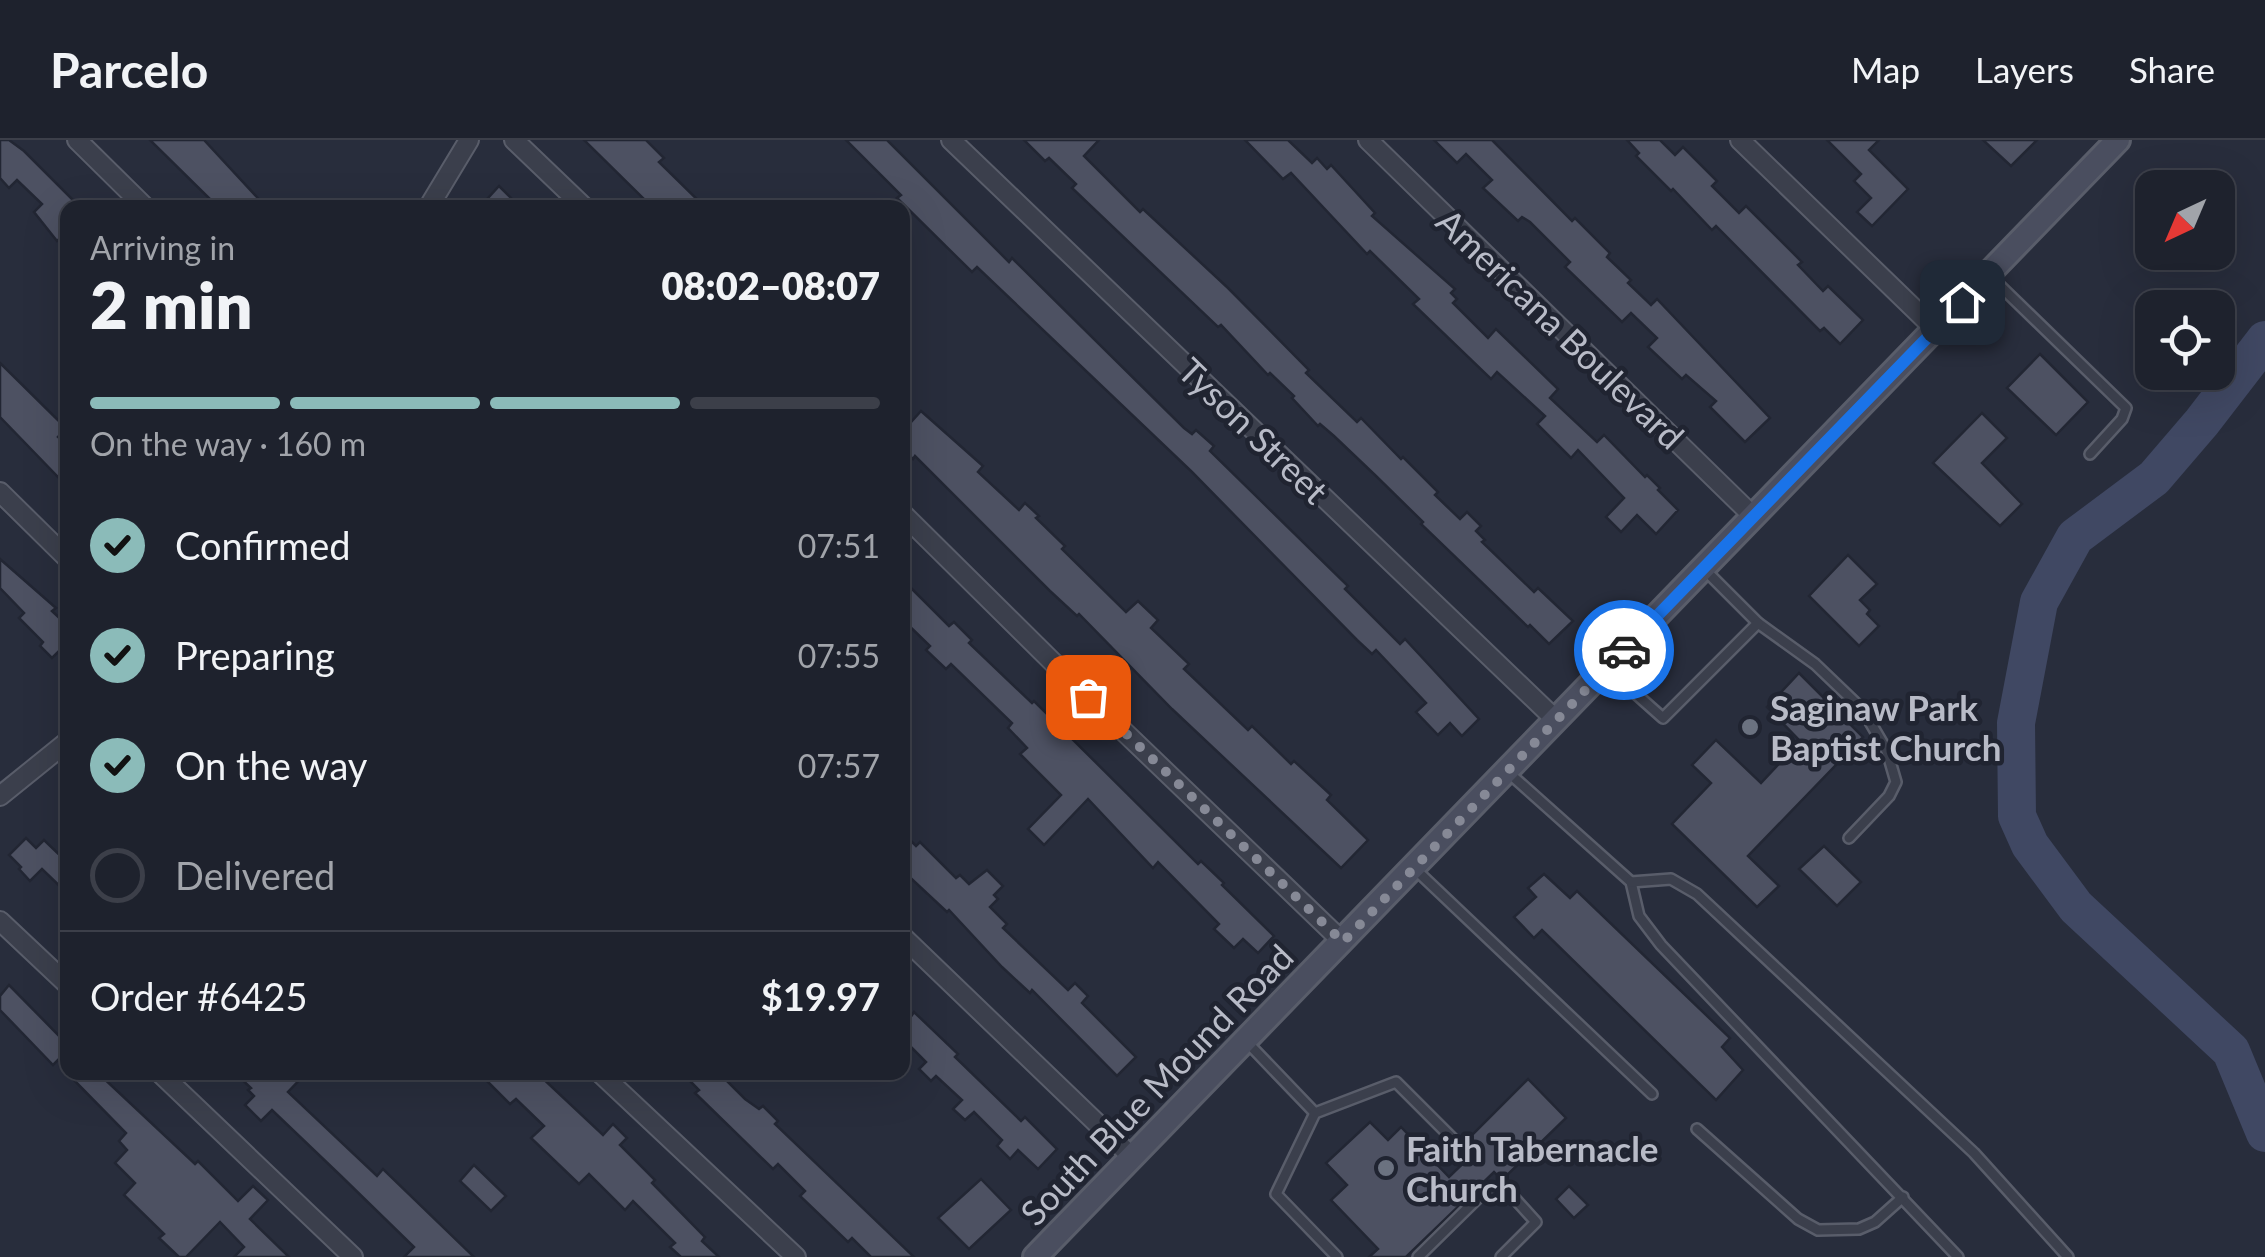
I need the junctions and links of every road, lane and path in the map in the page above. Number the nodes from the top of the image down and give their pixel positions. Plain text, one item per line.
1 (77, 140) edge
2 (469, 140) edge
3 (514, 140) edge
4 (951, 140) edge
5 (1368, 140) edge
6 (1740, 140) edge
7 (2116, 140) edge
8 (138, 200) edge
9 (433, 200) edge
10 (577, 200) edge
11 (1989, 275) junction
12 (1935, 329) junction
13 (2090, 454) dead end
14 (0, 492) edge
15 (1754, 517) junction
16 (910, 521) edge
17 (60, 551) edge
18 (1704, 568) junction
19 (1758, 623) junction
20 (1606, 668) junction
21 (1556, 720) junction
22 (60, 747) edge
23 (1507, 772) junction
24 (0, 796) edge
25 (1849, 838) dead end
26 (1414, 868) junction
27 (1632, 882) junction
28 (0, 921) edge
29 (1343, 942) junction
30 (910, 944) edge
31 (60, 977) edge
32 (1246, 1041) junction
33 (167, 1080) edge
34 (608, 1080) edge
35 (1652, 1094) dead end
36 (1316, 1113) junction
37 (1697, 1129) dead end
38 (1453, 1139) dead end
39 (1132, 1157) junction
40 (1903, 1197) junction
41 (353, 1257) edge
42 (796, 1257) edge
43 (1036, 1257) edge
44 (1337, 1257) edge
45 (1418, 1257) edge
46 (1500, 1257) edge
47 (1958, 1257) edge
48 (2068, 1257) edge

1 - 8 street
2 - 9 street
3 - 10 street
4 - 21 street, Tyson Street
5 - 15 street, Americana Boulevard
6 - 12 street
7 - 11 main road, South Blue Mound Road
11 - 12 main road, South Blue Mound Road
11 - 13 lane
12 - 15 main road, South Blue Mound Road
14 - 17 street
15 - 18 main road, South Blue Mound Road
16 - 29 street
18 - 19 lane
18 - 20 main road, South Blue Mound Road
19 - 20 lane
19 - 25 lane
20 - 21 main road, South Blue Mound Road
21 - 23 main road, South Blue Mound Road
22 - 24 street
23 - 26 main road, South Blue Mound Road
23 - 27 lane
26 - 29 main road, South Blue Mound Road
26 - 35 lane
27 - 40 lane
27 - 48 lane
28 - 31 street
29 - 32 main road, South Blue Mound Road
30 - 39 street
32 - 36 lane
32 - 39 main road, South Blue Mound Road
33 - 41 street
34 - 42 street
36 - 38 lane
36 - 44 lane
37 - 40 lane
39 - 43 main road, South Blue Mound Road
40 - 47 lane
45 - 46 lane

